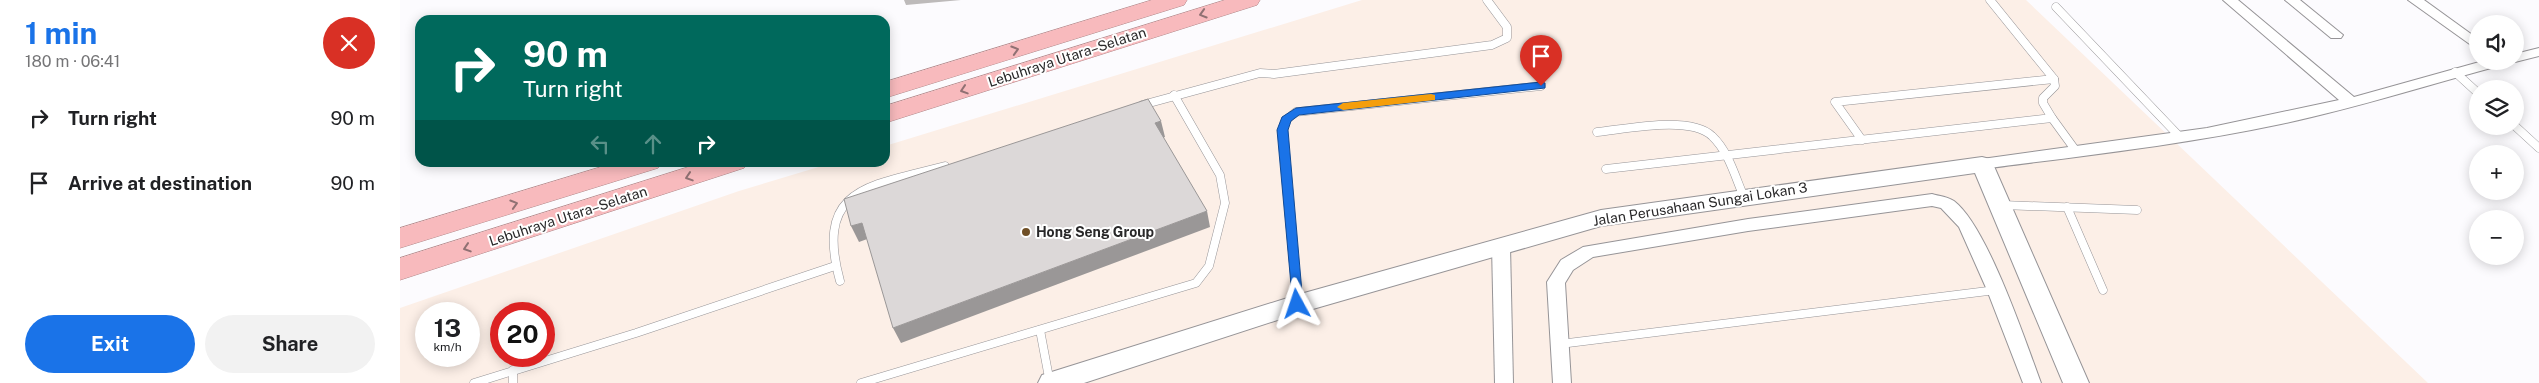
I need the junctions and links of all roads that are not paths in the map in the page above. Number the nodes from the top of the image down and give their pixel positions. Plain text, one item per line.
1 (1176, 0) edge
2 (1249, 0) edge
3 (1487, 0) edge
4 (1990, 0) edge
5 (2230, 0) edge
6 (2292, 0) edge
7 (2415, 0) edge
8 (2056, 7) dead end
9 (2336, 35) dead end
10 (2469, 39) edge
11 (2539, 52) edge
12 (2524, 56) edge
13 (2469, 69) edge
14 (2455, 72) junction
15 (2054, 79) junction
16 (2469, 85) edge
17 (1541, 86) dead end
18 (890, 88) edge
19 (1174, 95) junction
20 (2352, 103) junction
21 (1136, 107) edge
22 (890, 113) edge
23 (2052, 118) junction
24 (1597, 132) dead end
25 (2524, 134) edge
26 (2178, 136) junction
27 (1862, 140) junction
28 (2539, 148) edge
29 (2076, 151) junction
30 (1726, 156) junction
31 (955, 163) edge
32 (1982, 164) junction
33 (633, 167) edge
34 (719, 167) edge
35 (1606, 169) dead end
36 (1744, 197) junction
37 (2000, 205) junction
38 (2067, 207) junction
39 (2137, 210) dead end
40 (400, 238) edge
41 (1501, 246) junction
42 (836, 266) junction
43 (400, 269) edge
44 (840, 281) dead end
45 (1996, 290) junction
46 (2103, 290) dead end
47 (1297, 304) junction
48 (1040, 330) junction
49 (1560, 344) junction
50 (513, 370) junction
51 (474, 383) edge
52 (512, 383) edge
53 (861, 383) edge
54 (1051, 383) edge
55 (1504, 383) edge
56 (1562, 383) edge
57 (2032, 383) edge
58 (2076, 383) edge

18 -> 1 highway, Lebuhraya Utara–Selatan
2 -> 22 highway, Lebuhraya Utara–Selatan
3 - 19 lane
4 - 15 lane
5 - 20 street
6 - 9 street
7 - 10 street
8 - 26 lane
11 - 12 street
13 - 14 street
14 - 16 lane
14 - 20 street
15 - 23 lane
15 - 27 lane
17 - 47 lane
19 - 21 lane
19 - 48 lane
20 - 26 street
23 - 27 lane
23 - 29 lane
24 - 30 lane
25 - 28 lane
26 - 29 street
27 - 30 lane
29 - 32 street
30 - 35 lane
30 - 36 lane
31 - 42 lane
32 - 36 main road, Jalan Perusahaan Sungai Lokan 3
32 - 37 main road
40 -> 33 highway, Lebuhraya Utara–Selatan
34 -> 43 highway, Lebuhraya Utara–Selatan
36 - 41 main road, Jalan Perusahaan Sungai Lokan 3
37 - 38 lane
37 - 58 main road
38 - 39 lane
38 - 46 lane
41 - 47 main road, Jalan Perusahaan Sungai Lokan 3
41 - 55 street
42 - 44 lane
42 - 50 lane
45 - 49 lane
45 - 49 street
45 - 57 street
47 - 54 main road, Jalan Perusahaan Sungai Lokan 3
48 - 53 lane
48 - 54 lane
49 - 56 street
50 - 51 lane
50 - 52 lane

